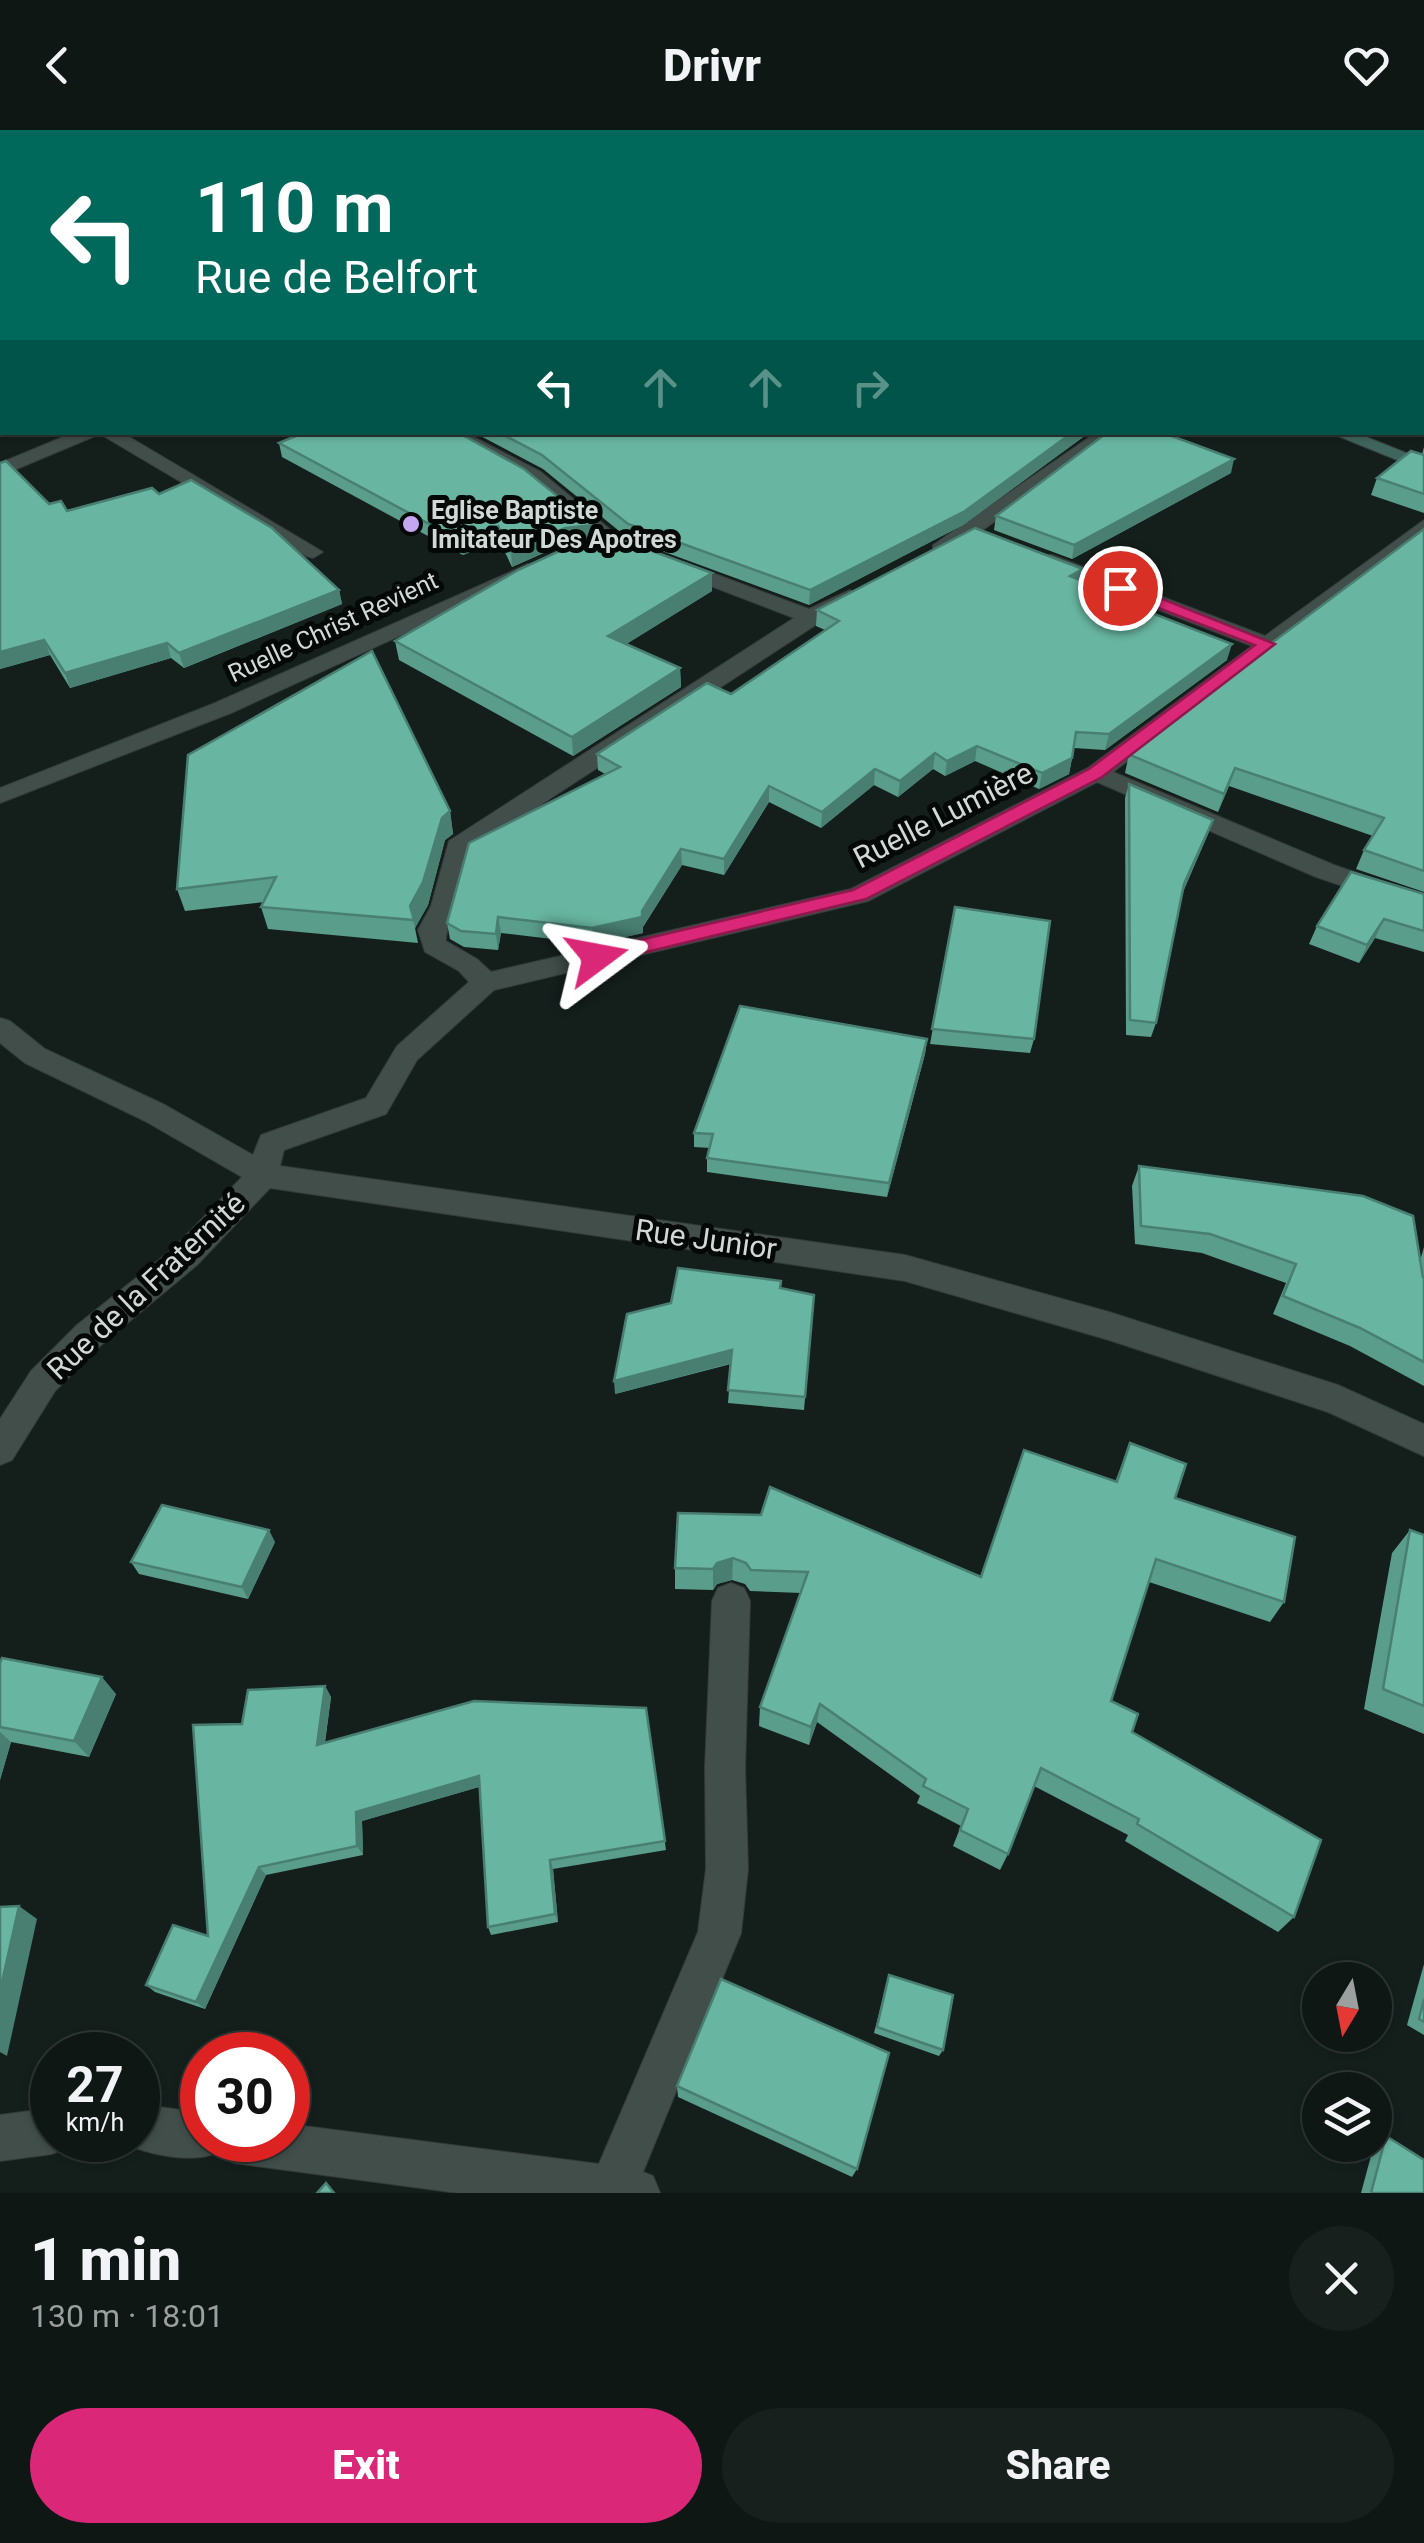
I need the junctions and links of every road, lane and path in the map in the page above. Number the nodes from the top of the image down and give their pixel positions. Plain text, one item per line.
1 (85, 435) edge
2 (113, 435) edge
3 (456, 435) edge
4 (1105, 435) edge
5 (1345, 435) edge
6 (1424, 466) edge
7 (0, 470) edge
8 (1424, 526) edge
9 (620, 546) junction
10 (590, 549) edge
11 (313, 552) dead end
12 (1028, 552) edge
13 (924, 557) edge
14 (540, 565) edge
15 (875, 583) edge
16 (810, 617) junction
17 (1267, 644) junction
18 (1096, 773) junction
19 (0, 796) edge
20 (1424, 906) edge
21 (485, 983) junction
22 (0, 1028) edge
23 (262, 1175) junction
24 (1424, 1441) edge
25 (0, 1449) edge
26 (731, 1601) dead end
27 (30, 2134) edge
28 (0, 2138) edge
29 (310, 2150) edge
30 (624, 2192) edge

1 - 7 street
2 - 11 street
3 - 9 street
4 - 13 street
5 - 6 main road
8 - 17 street, Ruelle Lumière
9 - 10 street
9 - 16 street
12 - 17 street
14 - 19 street, Ruelle Christ Revient
15 - 16 street
16 - 21 street
17 - 18 street, Ruelle Lumière
18 - 20 street
18 - 21 street, Ruelle Lumière
21 - 23 street, Ruelle Lumière
22 - 23 street, Rue Junior
23 - 24 street, Rue Junior
23 - 25 street, Rue de la Fraternité
26 - 30 street
27 - 28 street
29 - 30 street

